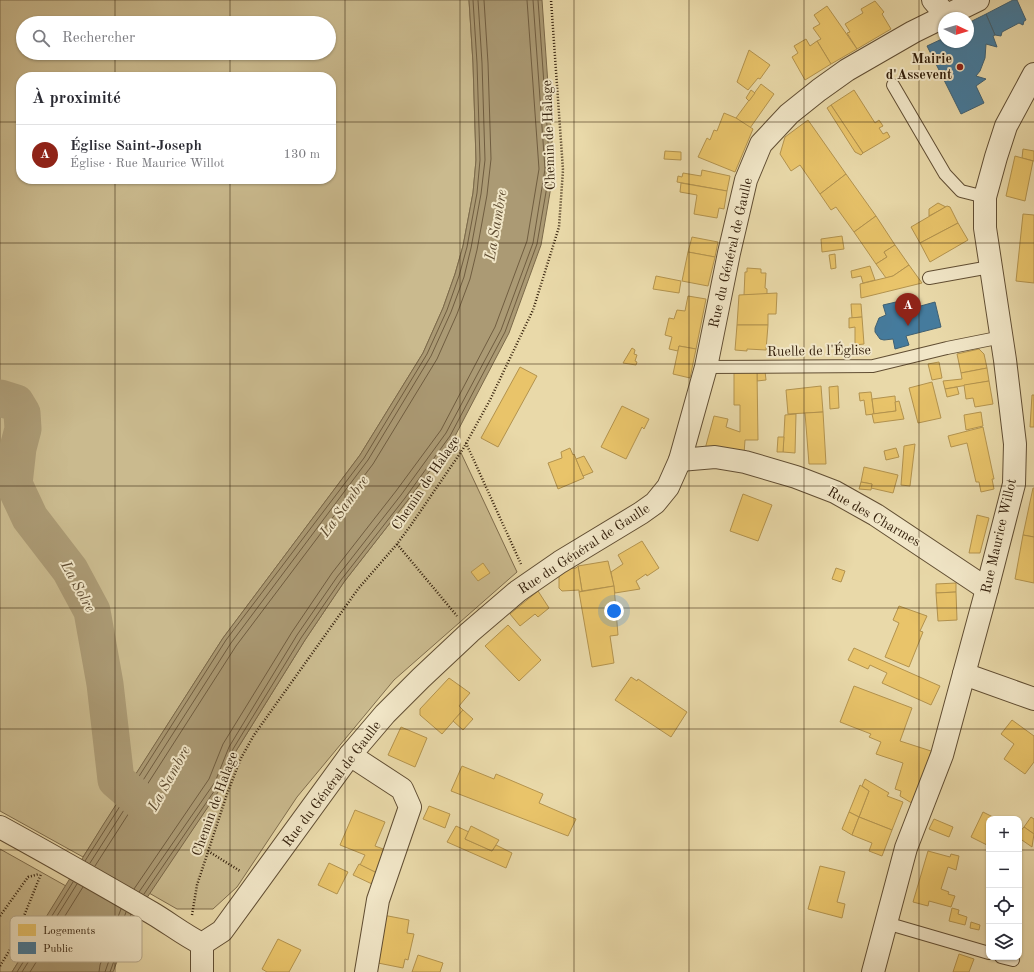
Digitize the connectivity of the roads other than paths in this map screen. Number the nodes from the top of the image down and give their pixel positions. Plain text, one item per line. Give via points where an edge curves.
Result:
1 (978, 0) edge
2 (939, 7) edge
3 (1034, 74) edge
4 (893, 85) dead end
5 (985, 197) junction
6 (990, 267) junction
7 (929, 278) dead end
8 (1002, 337) junction
9 (706, 367) junction
10 (680, 460) junction
11 (987, 589) junction
12 (964, 674) junction
13 (1034, 699) edge
14 (350, 755) junction
15 (0, 827) edge
16 (886, 924) junction
17 (193, 940) junction
18 (986, 953) edge
19 (202, 972) edge
20 (366, 972) edge
21 (873, 972) edge

1 - 2 street, Rue du Général de Gaulle
2 - 9 street, Rue du Général de Gaulle via 913,32 819,90 789,114 761,144 746,180 728,253
3 - 5 street, Rue Maurice Willot via 1006,126
4 - 5 lane via 945,174 961,191
5 - 6 street, Rue Maurice Willot via 984,228
6 - 7 lane
6 - 8 street, Rue Maurice Willot
8 - 9 lane, Ruelle de l'Église via 873,366
8 - 11 street, Rue Maurice Willot via 1015,444 1014,484
9 - 10 street, Rue du Général de Gaulle
10 - 11 street, Rue des Charmes via 715,457 745,462 836,492 876,515
10 - 14 street, Rue du Général de Gaulle via 668,487 655,503 518,591 470,632 385,714
11 - 12 street, Rue Maurice Willot
12 - 13 street
12 - 16 street, Rue Maurice Willot via 942,755 906,848
14 - 17 street, Rue du Général de Gaulle via 222,931
14 - 20 street via 402,790 410,807 378,900
15 - 17 street via 155,914
16 - 18 lane
16 - 21 street, Rue Maurice Willot
17 - 19 street

